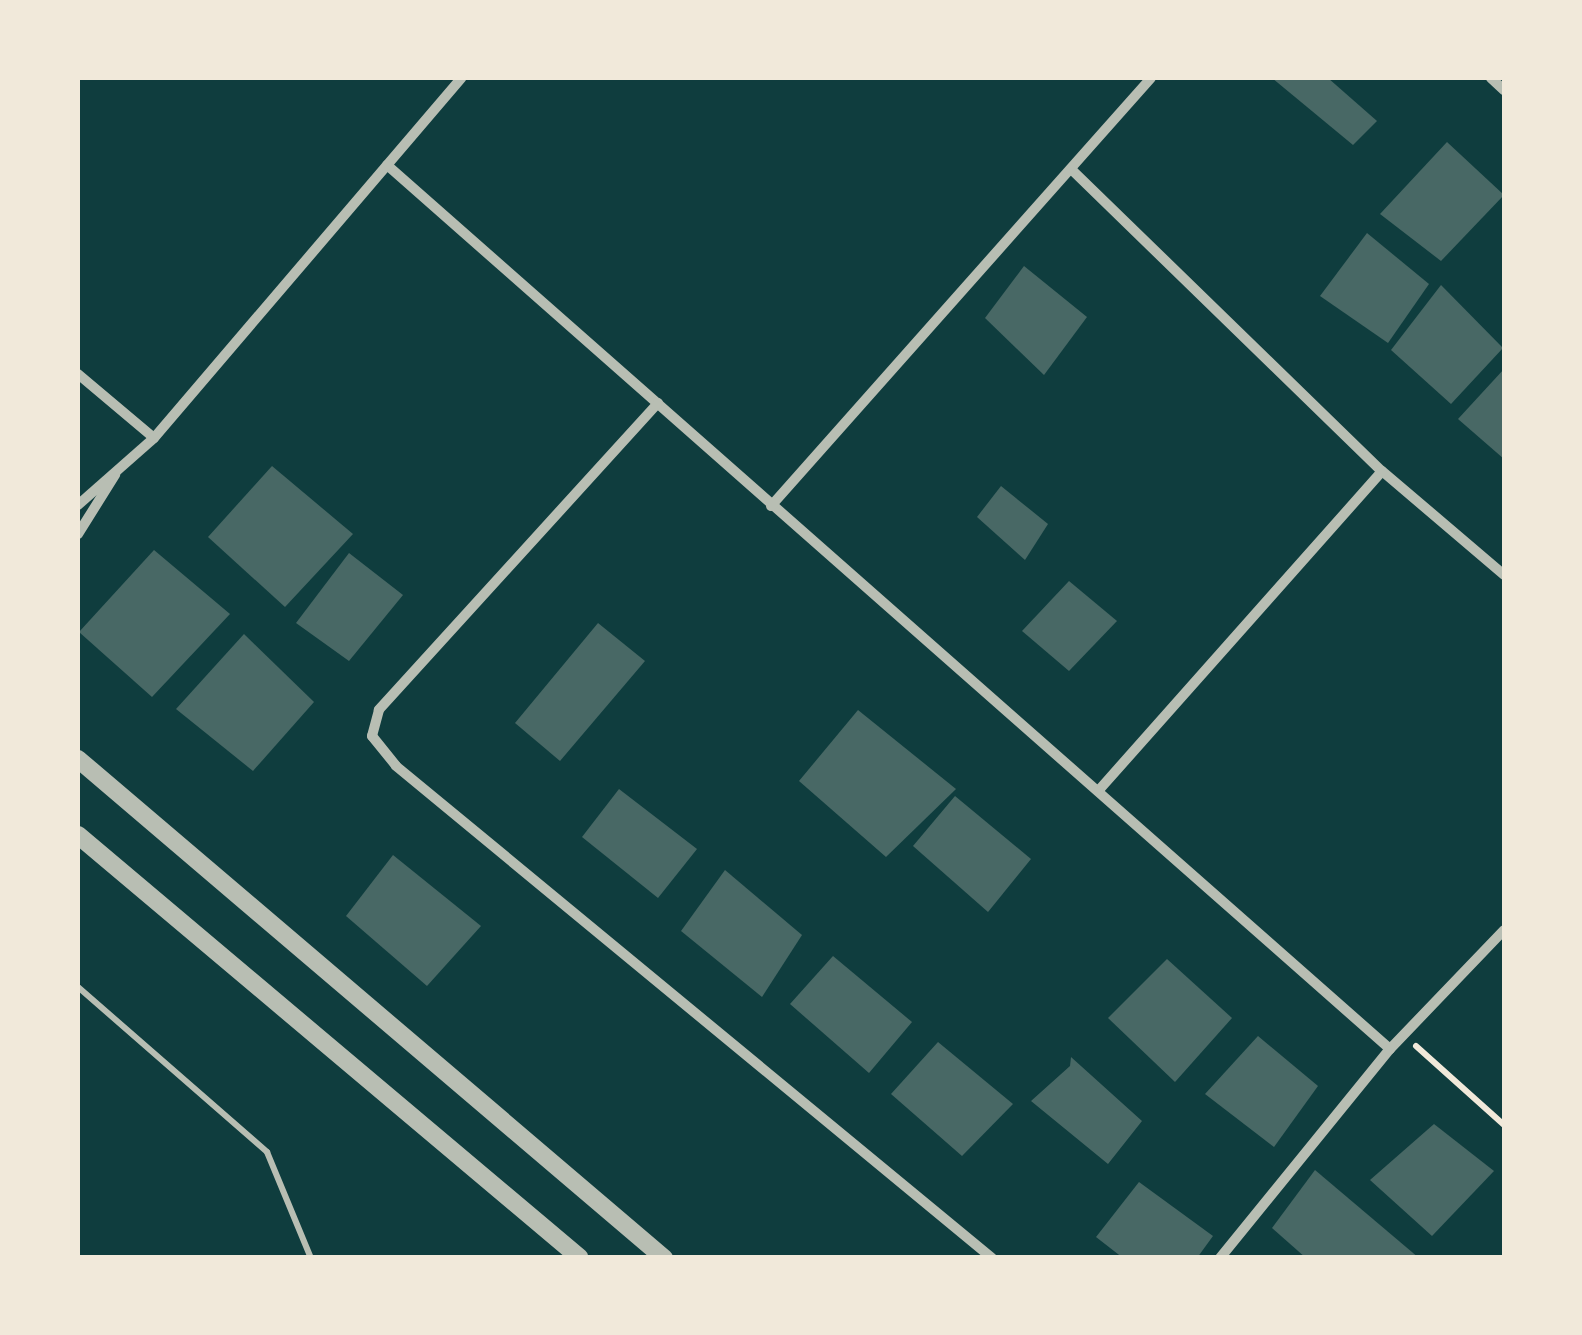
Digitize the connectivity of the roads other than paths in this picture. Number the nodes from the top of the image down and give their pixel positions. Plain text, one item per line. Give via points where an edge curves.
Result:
1 (462, 78) edge
2 (1151, 78) edge
3 (1490, 78) edge
4 (1504, 90) edge
5 (387, 165) junction
6 (1070, 169) junction
7 (78, 374) edge
8 (658, 403) junction
9 (154, 438) junction
10 (1382, 471) junction
11 (115, 475) junction
12 (78, 505) edge
13 (772, 506) junction
14 (78, 534) edge
15 (1504, 575) edge
16 (78, 759) edge
17 (1099, 790) junction
18 (78, 835) edge
19 (86, 847) edge
20 (1504, 930) edge
21 (78, 988) edge
22 (1390, 1049) junction
23 (572, 1254) edge
24 (311, 1258) edge
25 (664, 1258) edge
26 (992, 1258) edge
27 (1220, 1258) edge

1 - 5 street
2 - 6 street
3 - 4 street
5 - 8 street
5 - 9 street
6 - 10 street
6 - 13 street
7 - 9 street
8 - 13 street
8 - 26 street via 379,710 372,736 396,766
9 - 11 street
10 - 15 street
10 - 17 street
11 - 12 street
11 - 14 street
13 - 17 street
16 - 25 street
17 - 22 street
18 - 19 street
19 - 23 street
20 - 22 street
21 - 24 lane via 267,1152
22 - 27 street

